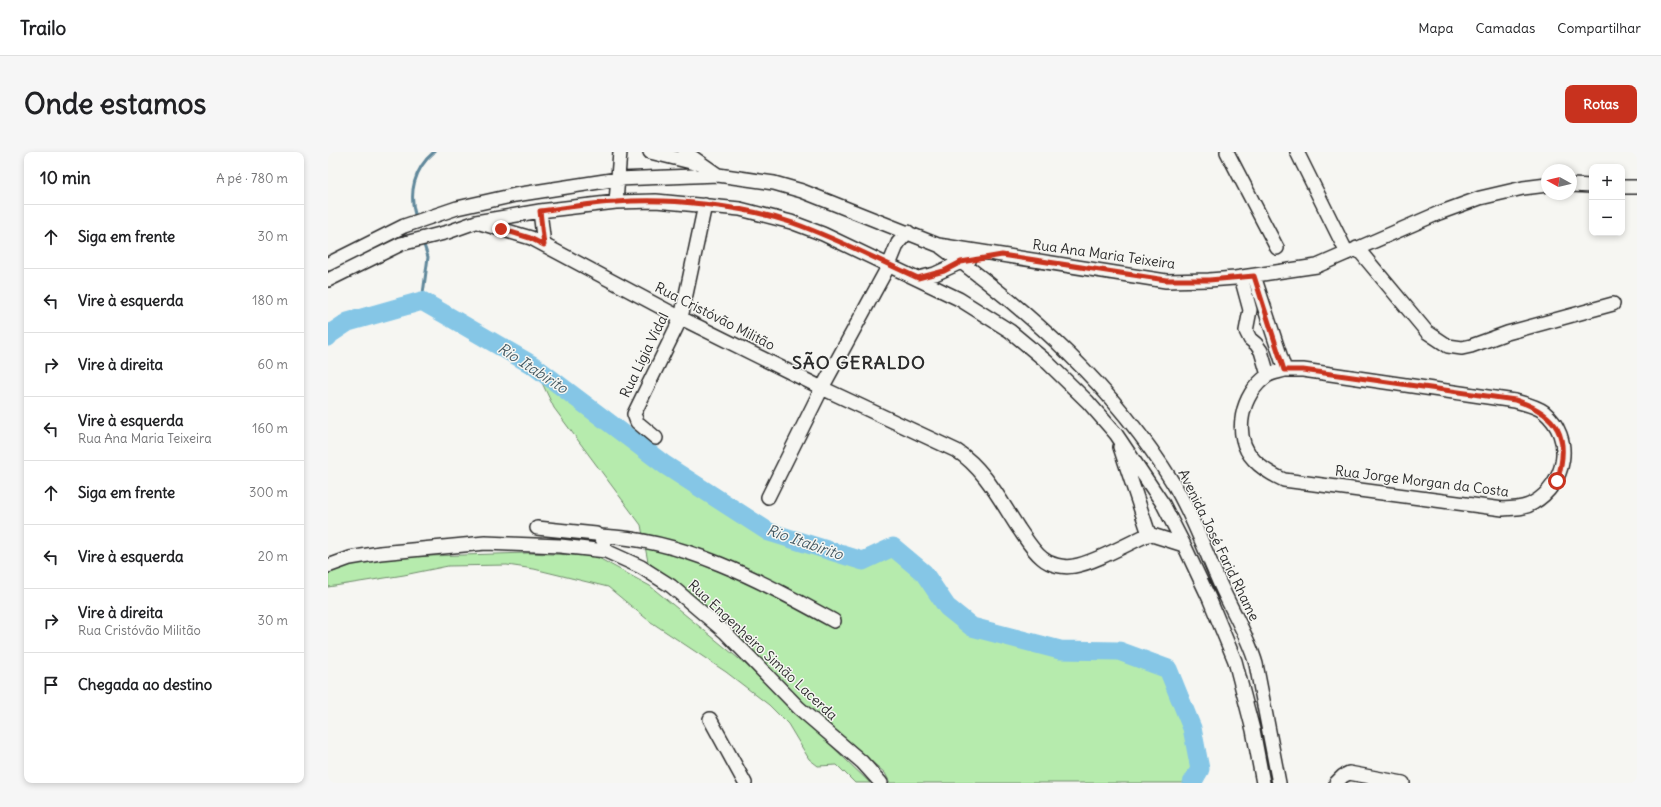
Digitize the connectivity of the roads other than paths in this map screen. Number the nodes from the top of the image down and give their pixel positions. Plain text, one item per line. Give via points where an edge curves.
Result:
1 (620, 152) edge
2 (650, 152) edge
3 (685, 152) edge
4 (1227, 152) edge
5 (1297, 152) edge
6 (703, 165) junction
7 (718, 175) junction
8 (618, 179) junction
9 (1577, 185) edge
10 (1541, 186) edge
11 (1589, 186) edge
12 (1625, 187) edge
13 (1637, 187) edge
14 (616, 202) junction
15 (705, 205) junction
16 (540, 211) junction
17 (476, 222) junction
18 (908, 232) junction
19 (544, 245) junction
20 (938, 245) junction
21 (1277, 248) dead end
22 (1352, 251) junction
23 (1002, 255) junction
24 (961, 262) junction
25 (328, 264) edge
26 (889, 265) junction
27 (1247, 276) junction
28 (918, 278) junction
29 (328, 280) edge
30 (1614, 304) dead end
31 (681, 318) junction
32 (1284, 370) junction
33 (1268, 374) junction
34 (822, 388) junction
35 (1116, 434) junction
36 (656, 438) dead end
37 (768, 497) dead end
38 (537, 528) dead end
39 (1149, 534) junction
40 (600, 536) junction
41 (1184, 545) junction
42 (606, 551) junction
43 (328, 566) edge
44 (834, 621) dead end
45 (710, 719) dead end
46 (1340, 779) edge
47 (745, 783) edge
48 (880, 783) edge
49 (1262, 783) edge
50 (1280, 783) edge
51 (1403, 783) edge

1 - 8 street
2 - 6 street
3 - 6 street, Rua Ana Maria Teixeira
4 - 21 street
5 - 22 street
6 - 7 street, Rua Ana Maria Teixeira
7 - 8 street
7 - 18 street, Rua Ana Maria Teixeira via 774,183 802,191
8 - 14 street
8 - 25 street via 515,195 440,212 404,226
9 - 11 street
10 - 22 street, Rua Ana Maria Teixeira via 1480,198
12 - 13 street
14 - 15 street
14 - 16 street
15 - 26 street via 740,209 791,222
15 - 31 street, Rua Lígia Vidal
16 - 17 street
16 - 19 street
17 - 19 street, Rua Cristóvão Militão via 515,233
17 - 29 street via 401,244
18 - 20 street, Rua Ana Maria Teixeira
18 - 26 street via 898,243
19 - 31 street, Rua Cristóvão Militão
20 - 23 street, Rua Ana Maria Teixeira
20 - 24 street, Avenida José Farid Rhame
22 - 27 street, Rua Ana Maria Teixeira via 1317,266
22 - 30 street via 1427,332 1448,346 1471,346 1507,333
23 - 24 street
23 - 27 street, Rua Ana Maria Teixeira via 1166,280 1209,280
24 - 28 street via 944,271
24 - 50 street, Avenida José Farid Rhame via 1048,334 1097,383 1146,442 1174,484 1232,611 1251,646
26 - 28 street
26 - 34 street
27 - 32 street
27 - 33 street via 1250,310 1246,331 1261,351
28 - 35 street via 1010,331 1046,361
31 - 34 street, Rua Cristóvão Militão
31 - 36 street, Rua Lígia Vidal via 634,414 637,422
32 - 33 street, Rua Jorge Morgan da Costa
32 - 33 street, Rua Jorge Morgan da Costa via 1327,373 1515,400 1531,405 1543,412 1559,432 1563,448 1562,465 1557,481 1546,494 1532,504 1503,509 1284,480 1268,472 1253,459 1244,444 1241,427 1249,396
34 - 37 street
34 - 39 street, Rua Cristóvão Militão via 965,456 984,475 1037,553 1051,563 1067,567 1083,564
35 - 39 street
35 - 41 street via 1163,504
38 - 40 street
39 - 41 street
40 - 42 street
40 - 44 street via 648,541 732,568
41 - 49 street via 1235,661 1253,730
42 - 43 street, Rua Engenheiro Simão Lacerda via 485,543 373,554 350,558
42 - 48 street, Rua Engenheiro Simão Lacerda via 641,567 671,586 725,632 794,703 862,762
45 - 47 street
46 - 51 street via 1349,773 1357,773

